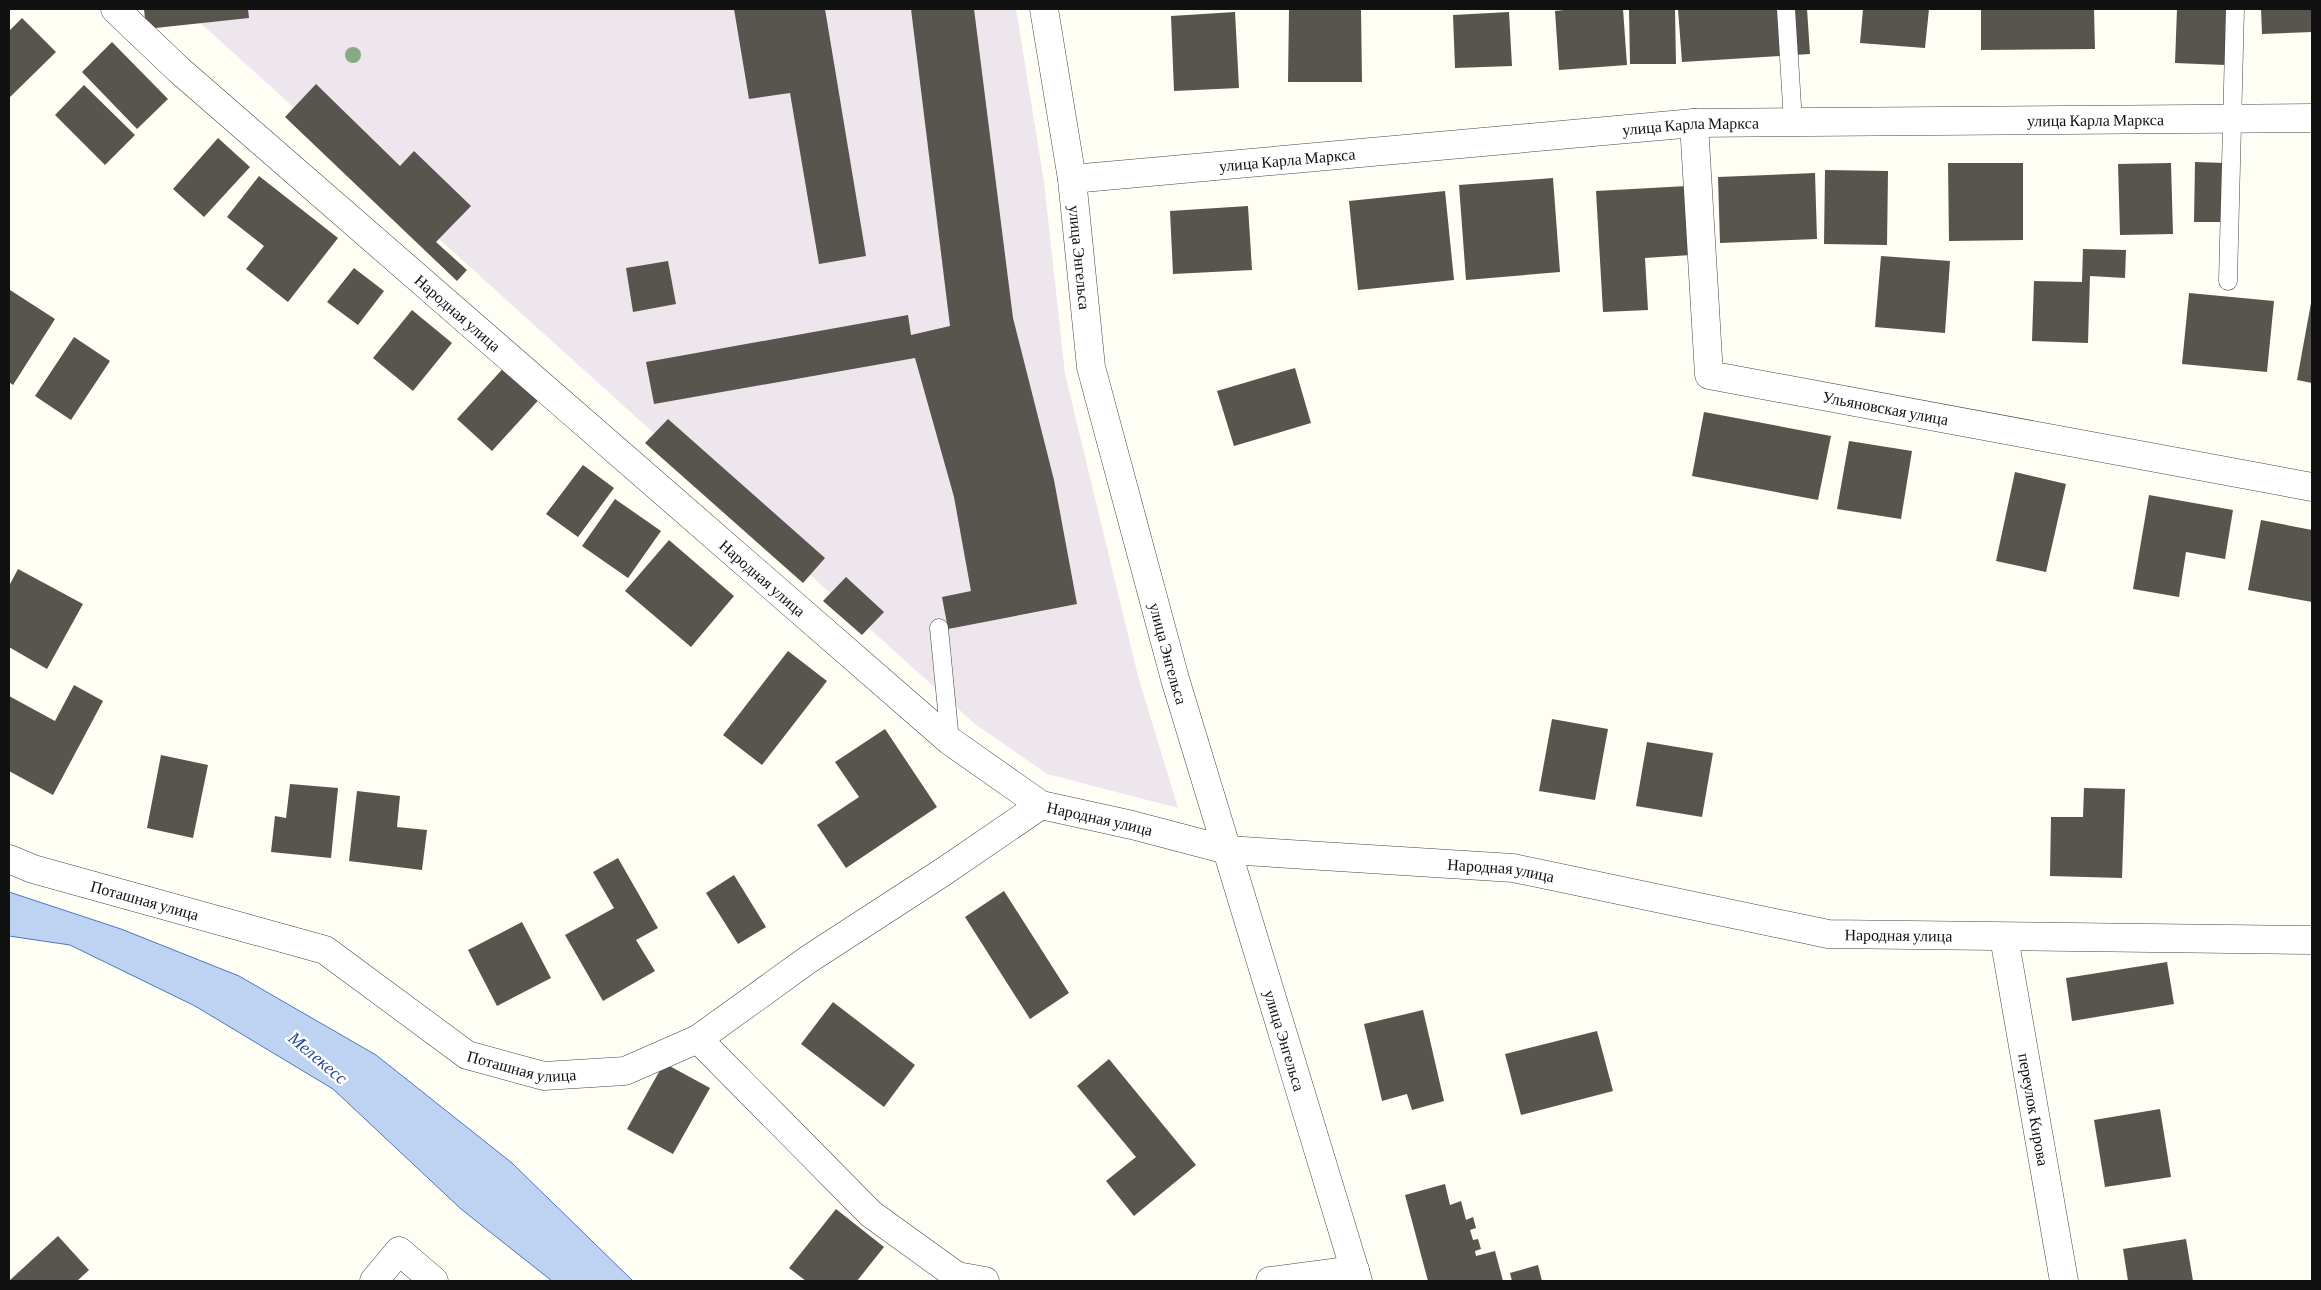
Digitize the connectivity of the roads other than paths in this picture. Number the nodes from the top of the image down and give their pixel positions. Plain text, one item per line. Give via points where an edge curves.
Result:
1 (115, 9) edge
2 (1044, 9) edge
3 (1786, 9) edge
4 (2235, 9) edge
5 (2312, 118) edge
6 (2233, 119) junction
7 (1793, 122) junction
8 (1694, 123) junction
9 (1072, 179) junction
10 (2228, 281) dead end
11 (2312, 487) edge
12 (939, 628) dead end
13 (950, 741) junction
14 (1041, 805) junction
15 (1227, 850) junction
16 (9, 859) edge
17 (2004, 937) junction
18 (2312, 940) edge
19 (698, 1039) junction
20 (1357, 1276) edge
21 (374, 1281) edge
22 (434, 1281) edge
23 (984, 1281) edge
24 (1270, 1281) edge
25 (2064, 1281) edge

1 - 13 street, Народная улица via 186,76
2 - 9 street, улица Энгельса
3 - 7 lane
4 - 6 lane
5 - 6 street, улица Карла Маркса
6 - 7 street, улица Карла Маркса
6 - 10 lane
7 - 8 street, улица Карла Маркса
8 - 9 street, улица Карла Маркса
8 - 11 street, Ульяновская улица via 1709,375
9 - 15 street, улица Энгельса via 1091,367 1175,679
12 - 13 lane
13 - 14 street, Народная улица
14 - 15 street, Народная улица
14 - 19 street, Поташная улица via 809,959
15 - 17 street, Народная улица via 1513,868 1828,934
15 - 20 street, улица Энгельса
16 - 19 street, Поташная улица via 33,869 325,950 467,1055 544,1076 625,1071
17 - 18 street, Народная улица
17 - 25 street, переулок Кирова
19 - 23 street via 871,1214 957,1276
20 - 24 street
21 - 22 street via 399,1251

